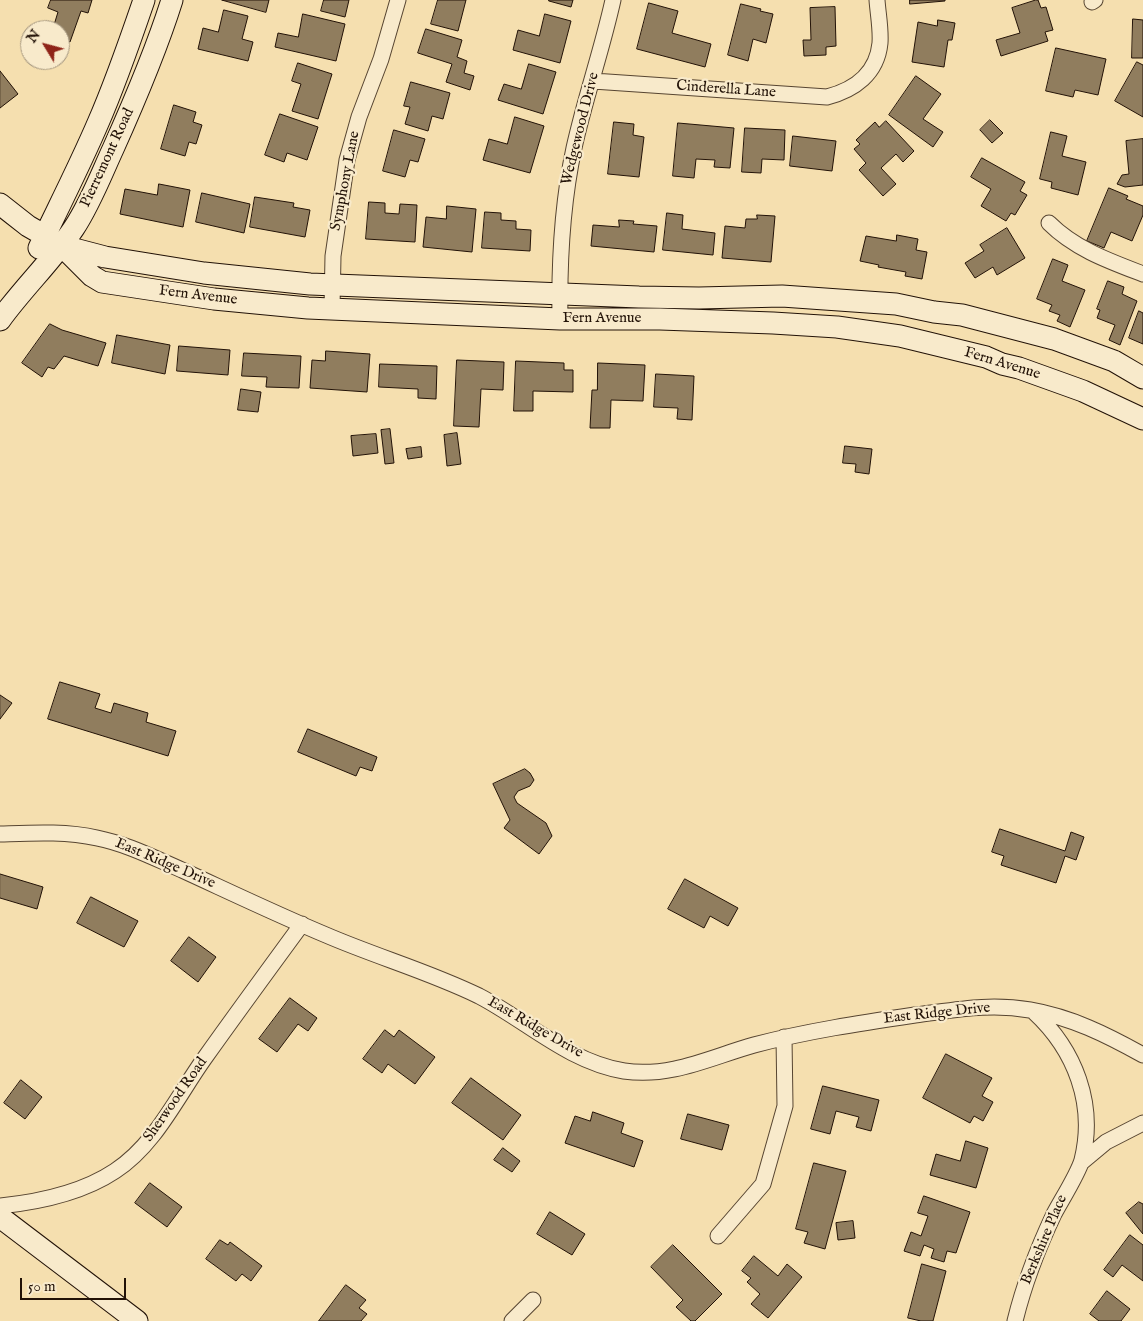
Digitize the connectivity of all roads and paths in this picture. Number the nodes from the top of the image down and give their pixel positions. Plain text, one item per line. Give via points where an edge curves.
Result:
1 (144, 0) edge
2 (172, 0) edge
3 (398, 0) edge
4 (613, 0) edge
5 (877, 0) edge
6 (593, 81) junction
7 (0, 204) edge
8 (1048, 223) dead end
9 (53, 241) junction
10 (1143, 274) edge
11 (332, 285) junction
12 (559, 293) junction
13 (332, 308) junction
14 (560, 319) junction
15 (0, 320) edge
16 (1143, 378) edge
17 (1143, 420) edge
18 (0, 834) edge
19 (302, 924) junction
20 (1033, 1010) junction
21 (784, 1037) junction
22 (1143, 1055) edge
23 (1143, 1123) edge
24 (1082, 1162) junction
25 (0, 1206) edge
26 (0, 1218) edge
27 (718, 1236) dead end
28 (533, 1300) dead end
29 (137, 1321) edge
30 (512, 1321) edge
31 (1015, 1321) edge

1 - 9 street, Pierremont Road via 119,72 57,214
2 - 9 street, Pierremont Road via 153,57 102,175 74,227
3 - 11 street, Symphony Lane via 347,160 336,230
4 - 6 street, Wedgewood Drive
5 - 6 street, Cinderella Lane via 879,49 874,65 864,79 842,93 826,96
6 - 12 street, Wedgewood Drive via 574,146 566,189
7 - 9 street, Fern Avenue
8 - 10 street via 1085,250
9 - 11 street, Fern Avenue via 105,257 204,273
9 - 13 street, Fern Avenue via 102,282 214,299
9 - 15 street, Pierremont Road
11 - 12 street, Fern Avenue
11 - 13 street, Symphony Lane
12 - 14 street, Wedgewood Drive
12 - 16 street, Fern Avenue via 699,298 782,296 896,304 970,316 1054,339 1114,361
13 - 14 street, Fern Avenue
14 - 17 street, Fern Avenue via 773,323 837,327 900,336 986,357 1083,391
18 - 19 street, East Ridge Drive via 84,835 131,847
19 - 21 street, East Ridge Drive via 451,983 483,998 566,1049 622,1071 676,1070
19 - 25 street, Sherwood Road via 137,1154 110,1174 77,1190
20 - 21 street, East Ridge Drive via 982,1006
20 - 22 street, East Ridge Drive via 1068,1019
20 - 24 street, Berkshire Place via 1062,1043 1080,1080 1087,1121
21 - 27 street via 785,1106 763,1184
23 - 24 street, Berkshire Place via 1106,1142
24 - 31 street, Berkshire Place via 1044,1234
26 - 29 street
28 - 30 street

